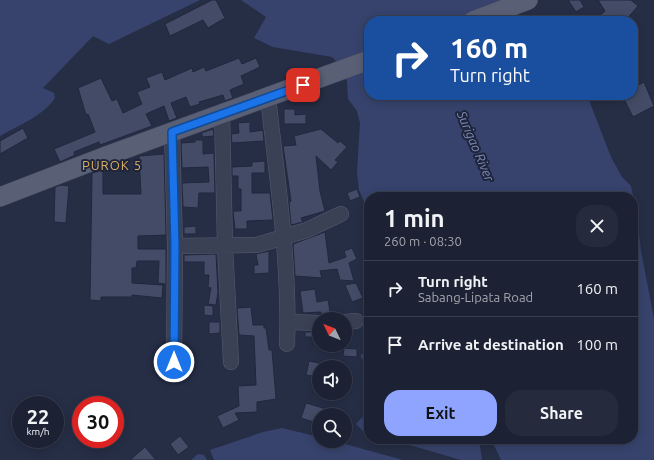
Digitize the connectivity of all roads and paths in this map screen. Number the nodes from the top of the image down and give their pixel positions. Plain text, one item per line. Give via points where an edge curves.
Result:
1 (528, 0) edge
2 (486, 16) edge
3 (364, 62) edge
4 (268, 97) junction
5 (222, 114) junction
6 (172, 132) junction
7 (0, 197) edge
8 (341, 214) dead end
9 (283, 238) junction
10 (175, 246) junction
11 (225, 246) junction
12 (288, 322) junction
13 (312, 323) edge
14 (287, 344) dead end
15 (174, 362) dead end
16 (231, 362) dead end

1 - 2 main road
3 - 4 main road
4 - 5 main road
4 - 9 street
5 - 6 main road
5 - 11 street
6 - 7 main road
6 - 10 street
8 - 9 street
9 - 11 street via 256,245
9 - 12 street
10 - 11 street
10 - 15 street
11 - 16 street
12 - 13 street
12 - 14 street

